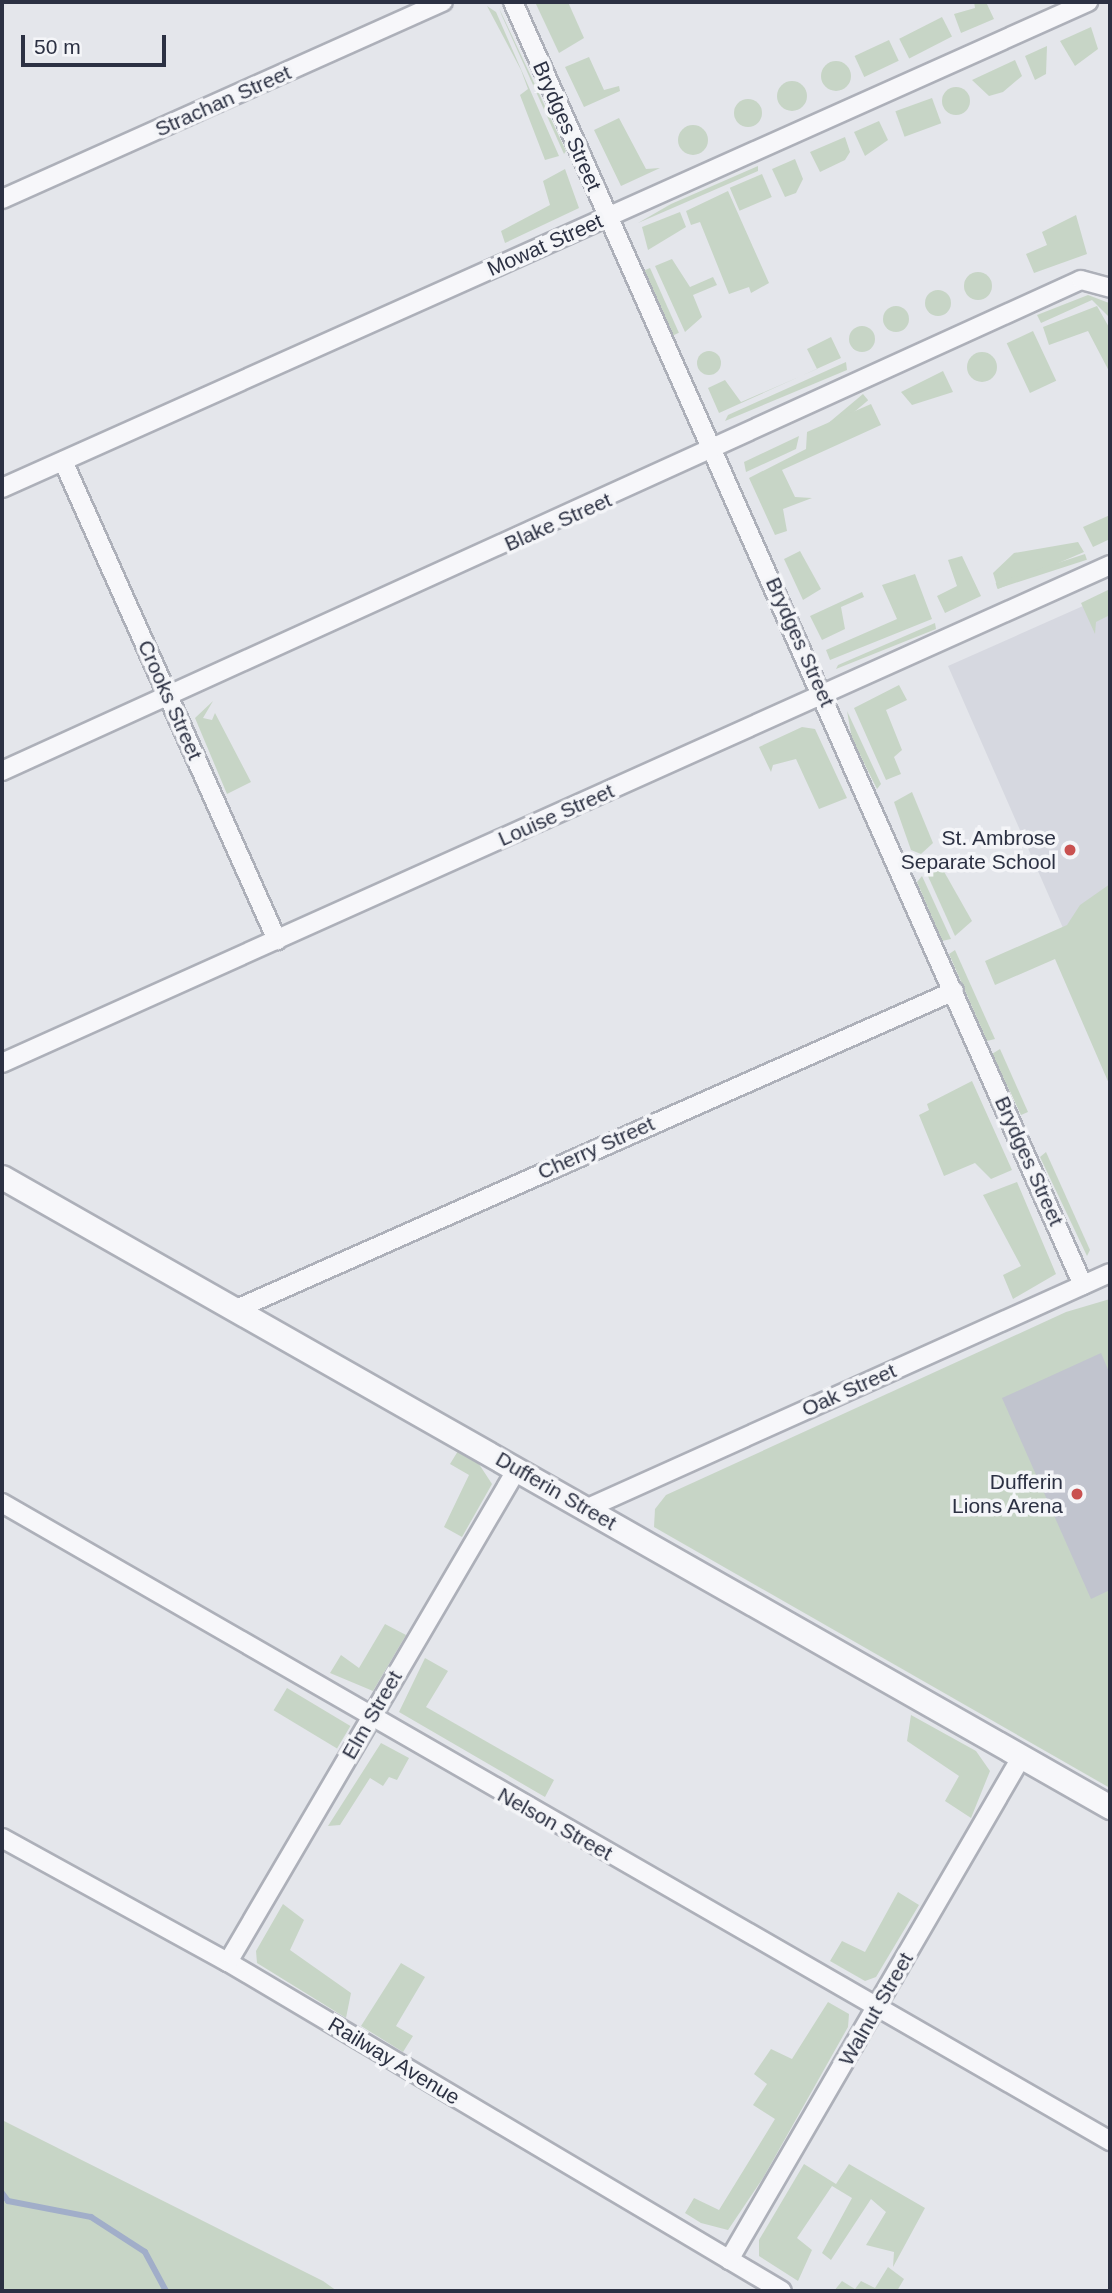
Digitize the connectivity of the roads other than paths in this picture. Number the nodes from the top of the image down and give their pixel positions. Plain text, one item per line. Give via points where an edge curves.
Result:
1 (443, 2) edge
2 (513, 2) edge
3 (1088, 2) edge
4 (2, 199) edge
5 (607, 217) junction
6 (1110, 288) edge
7 (713, 449) junction
8 (63, 461) junction
9 (2, 488) edge
10 (1110, 565) edge
11 (824, 695) junction
12 (169, 697) junction
13 (2, 771) edge
14 (277, 940) junction
15 (954, 991) junction
16 (2, 1063) edge
17 (3, 1181) edge
18 (1110, 1273) edge
19 (1083, 1285) junction
20 (239, 1308) junction
21 (517, 1469) junction
22 (2, 1503) edge
23 (588, 1507) junction
24 (370, 1719) junction
25 (1022, 1756) junction
26 (1110, 1807) edge
27 (2, 1838) edge
28 (228, 1962) junction
29 (878, 2006) junction
30 (1110, 2140) edge
31 (729, 2260) junction
32 (782, 2291) edge

1 - 4 street, Strachan Street
2 - 5 street, Brydges Street
3 - 5 street, Mowat Street
5 - 7 street, Brydges Street
5 - 8 street, Mowat Street
6 - 7 street, Blake Street via 1081,280
7 - 11 street, Brydges Street
7 - 12 street, Blake Street
8 - 9 street, Mowat Street
8 - 12 street, Crooks Street
10 - 11 street, Louise Street
11 - 14 street, Louise Street
11 - 15 street, Brydges Street
12 - 13 street, Blake Street
12 - 14 street, Crooks Street
14 - 16 street, Louise Street
15 - 19 street, Brydges Street
15 - 20 street, Cherry Street
17 - 20 street, Dufferin Street
18 - 19 street, Oak Street
19 - 23 street, Oak Street
20 - 21 street, Dufferin Street
21 - 23 street, Dufferin Street
21 - 24 street, Elm Street
22 - 24 street, Nelson Street
23 - 25 street, Dufferin Street
24 - 28 street, Elm Street
24 - 29 street, Nelson Street
25 - 26 street, Dufferin Street
25 - 29 street, Walnut Street
27 - 28 street, Railway Avenue
28 - 31 street, Railway Avenue
29 - 30 street, Nelson Street
29 - 31 street, Walnut Street
31 - 32 street, Railway Avenue

